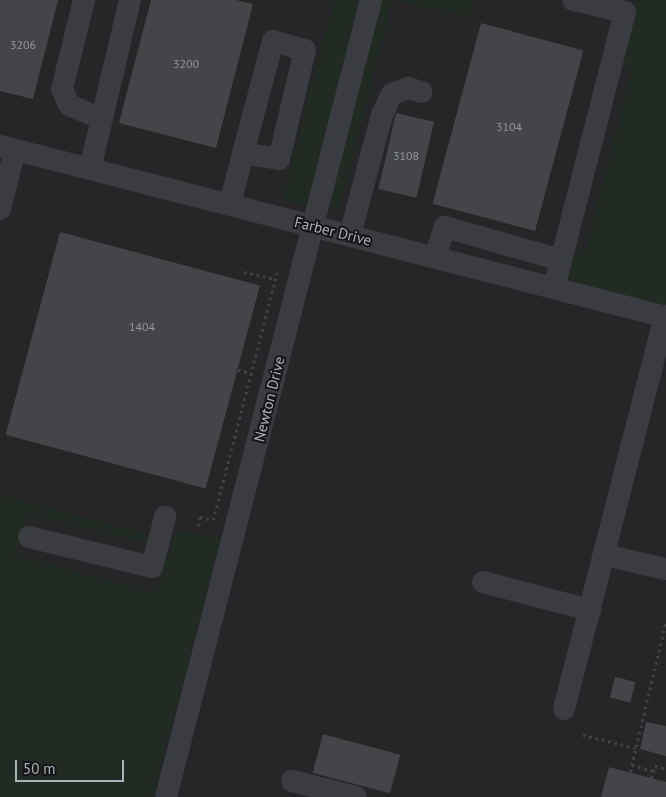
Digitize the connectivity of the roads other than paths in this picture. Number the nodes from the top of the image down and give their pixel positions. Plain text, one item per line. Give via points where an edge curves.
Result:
1 (84, 0) edge
2 (130, 0) edge
3 (371, 0) edge
4 (573, 0) edge
5 (421, 92) dead end
6 (102, 119) junction
7 (8, 148) edge
8 (243, 153) junction
9 (90, 169) junction
10 (230, 204) junction
11 (0, 209) edge
12 (312, 226) junction
13 (350, 235) junction
14 (435, 257) junction
15 (561, 260) junction
16 (554, 288) junction
17 (665, 316) edge
18 (165, 517) dead end
19 (29, 537) dead end
20 (605, 555) junction
21 (666, 569) edge
22 (483, 582) dead end
23 (590, 610) junction
24 (564, 709) dead end
25 (292, 780) dead end
26 (166, 797) edge
27 (356, 797) edge

1 - 6 street via 62,89 69,105
2 - 6 street
3 - 12 street, Newton Drive
4 - 15 street via 625,12
5 - 13 street via 408,88 392,94 382,115
6 - 9 street
7 - 9 street, Farber Drive
7 - 11 street
8 - 8 street via 273,41 305,50 279,159
8 - 10 street
9 - 10 street, Farber Drive
10 - 12 street, Farber Drive
12 - 13 street, Farber Drive
12 - 26 street, Newton Drive
13 - 14 street, Farber Drive
14 - 15 street via 445,227
14 - 16 street, Farber Drive
15 - 16 street
16 - 17 street, Farber Drive
17 - 20 street
18 - 19 street via 152,567
20 - 21 street
20 - 23 street
22 - 23 street
23 - 24 street
25 - 27 street

